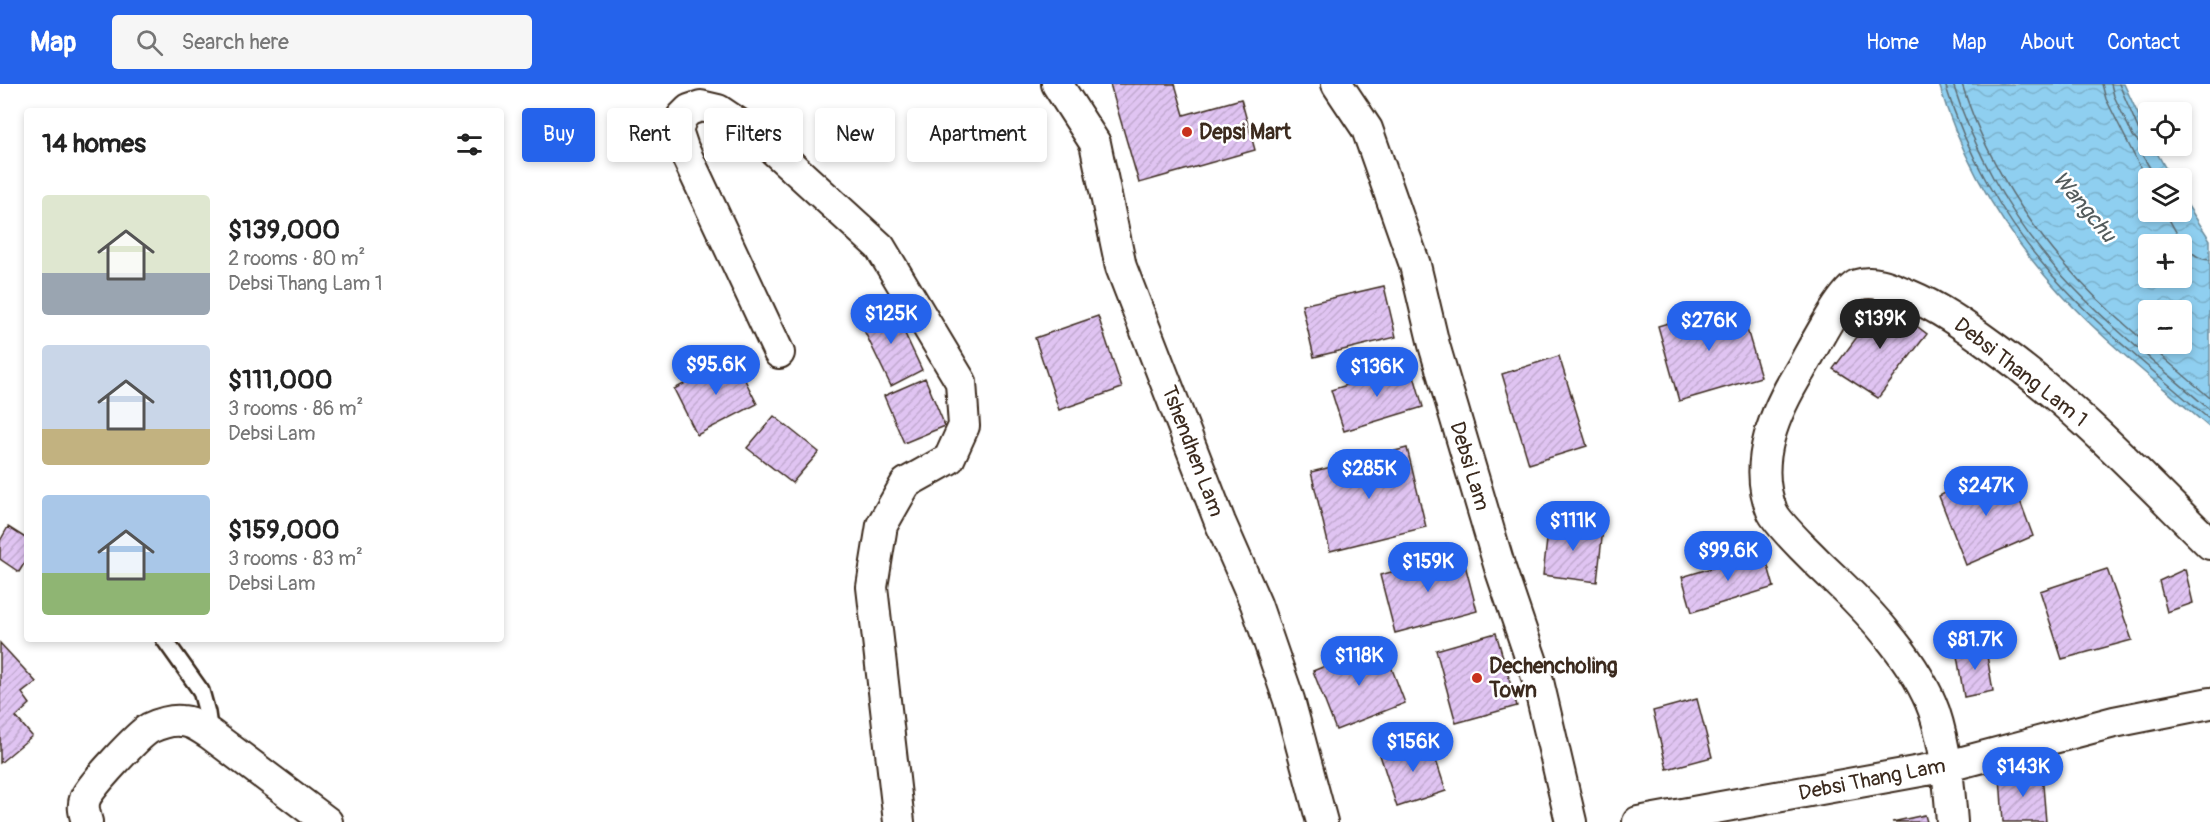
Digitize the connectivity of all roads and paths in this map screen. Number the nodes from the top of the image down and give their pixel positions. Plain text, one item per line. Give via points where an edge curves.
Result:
1 (1058, 84) edge
2 (1337, 84) edge
3 (779, 353) dead end
4 (2210, 544) edge
5 (166, 642) edge
6 (2210, 703) edge
7 (210, 734) junction
8 (1948, 766) junction
9 (87, 822) edge
10 (327, 822) edge
11 (899, 822) edge
12 (1322, 822) edge
13 (1571, 822) edge
14 (1638, 822) edge
15 (1952, 822) edge

1 - 12 street, Tshendhen Lam via 1095,143 1121,267 1256,604 1289,700
2 - 13 street, Debsi Lam via 1367,129 1414,265 1500,568 1537,677
3 - 11 street via 683,148 677,130 689,110 701,106 718,110 763,140 880,247 961,382 964,426 949,459 906,483 882,525 872,586
4 - 8 street, Debsi Thang Lam 1 via 2077,413 2008,357 1919,299 1889,286 1868,282 1853,286 1788,391 1770,433 1764,483 1772,514 1851,595 1915,674 1933,710
5 - 7 lane via 201,691
6 - 8 street, Debsi Thang Lam via 2114,722
7 - 9 street via 192,722 179,720 148,729 92,786 84,800
7 - 10 street
8 - 14 street, Debsi Thang Lam
8 - 15 street

